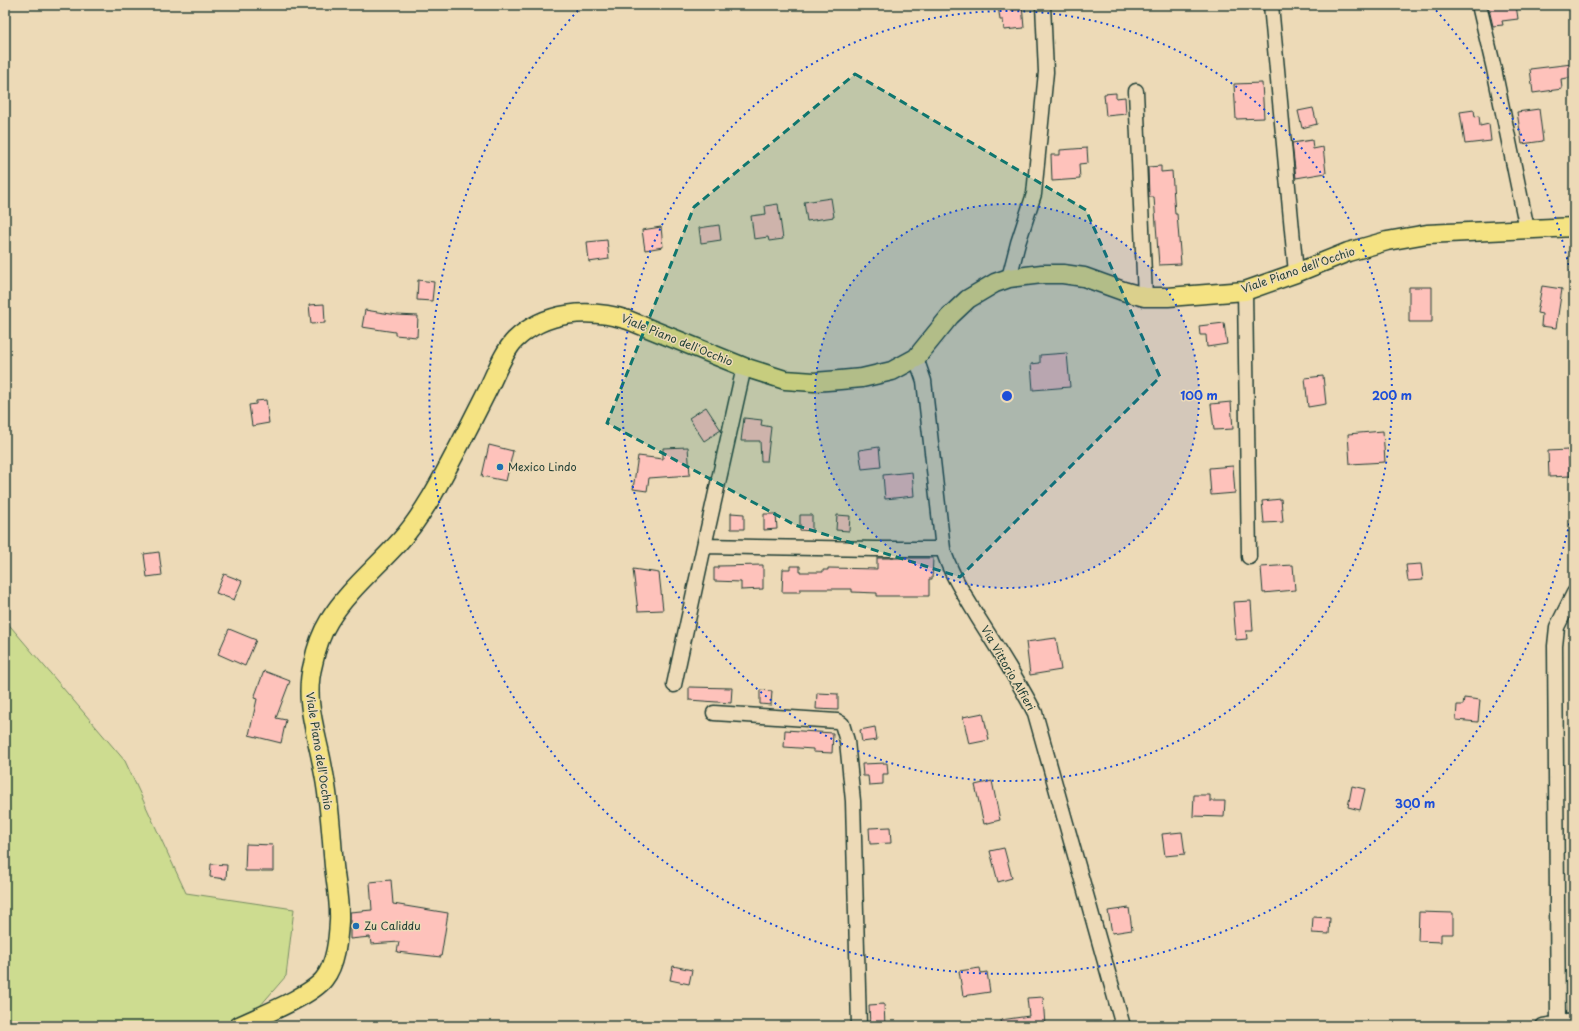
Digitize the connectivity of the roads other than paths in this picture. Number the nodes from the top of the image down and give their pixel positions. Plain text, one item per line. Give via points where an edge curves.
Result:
1 (1043, 5) edge
2 (1271, 5) edge
3 (1478, 5) edge
4 (1136, 91) dead end
5 (1574, 227) edge
6 (1527, 229) junction
7 (1296, 273) junction
8 (1009, 278) junction
9 (1245, 291) junction
10 (1145, 297) junction
11 (916, 358) junction
12 (744, 367) junction
13 (704, 546) junction
14 (943, 549) junction
15 (1249, 557) dead end
16 (1574, 593) edge
17 (674, 685) dead end
18 (714, 713) dead end
19 (1574, 1021) edge
20 (1558, 1024) junction
21 (239, 1026) edge
22 (859, 1026) edge
23 (1123, 1026) edge
24 (1544, 1026) edge

1 - 8 street via 1046,72 1034,194
2 - 7 street
3 - 6 street via 1494,68
4 - 10 street
5 - 6 main road, Viale Piano dell'Occhio
6 - 7 main road, Viale Piano dell'Occhio via 1427,234 1387,241 1348,252
7 - 9 main road, Viale Piano dell'Occhio
8 - 10 main road, Viale Piano dell'Occhio via 1042,274 1070,275 1084,277
8 - 11 main road, Viale Piano dell'Occhio via 968,299 950,316
9 - 10 main road, Viale Piano dell'Occhio
9 - 15 street
11 - 12 main road, Viale Piano dell'Occhio via 892,371 862,378 814,382 785,380
11 - 14 street, Via Vittorio Alfieri via 924,381
12 - 13 street
12 - 21 main road, Viale Piano dell'Occhio via 611,314 578,312 564,315 536,325 514,342 431,497 402,539 340,606 328,622 319,643 308,686 327,792 339,919 337,941 332,964 324,979 315,987 271,1012
13 - 14 street
13 - 17 street
14 - 23 street, Via Vittorio Alfieri via 948,566 961,590 1035,713
16 - 20 street via 1557,627 1555,646
18 - 22 street via 837,721 842,724 847,741 853,801
19 - 20 street
20 - 24 street

